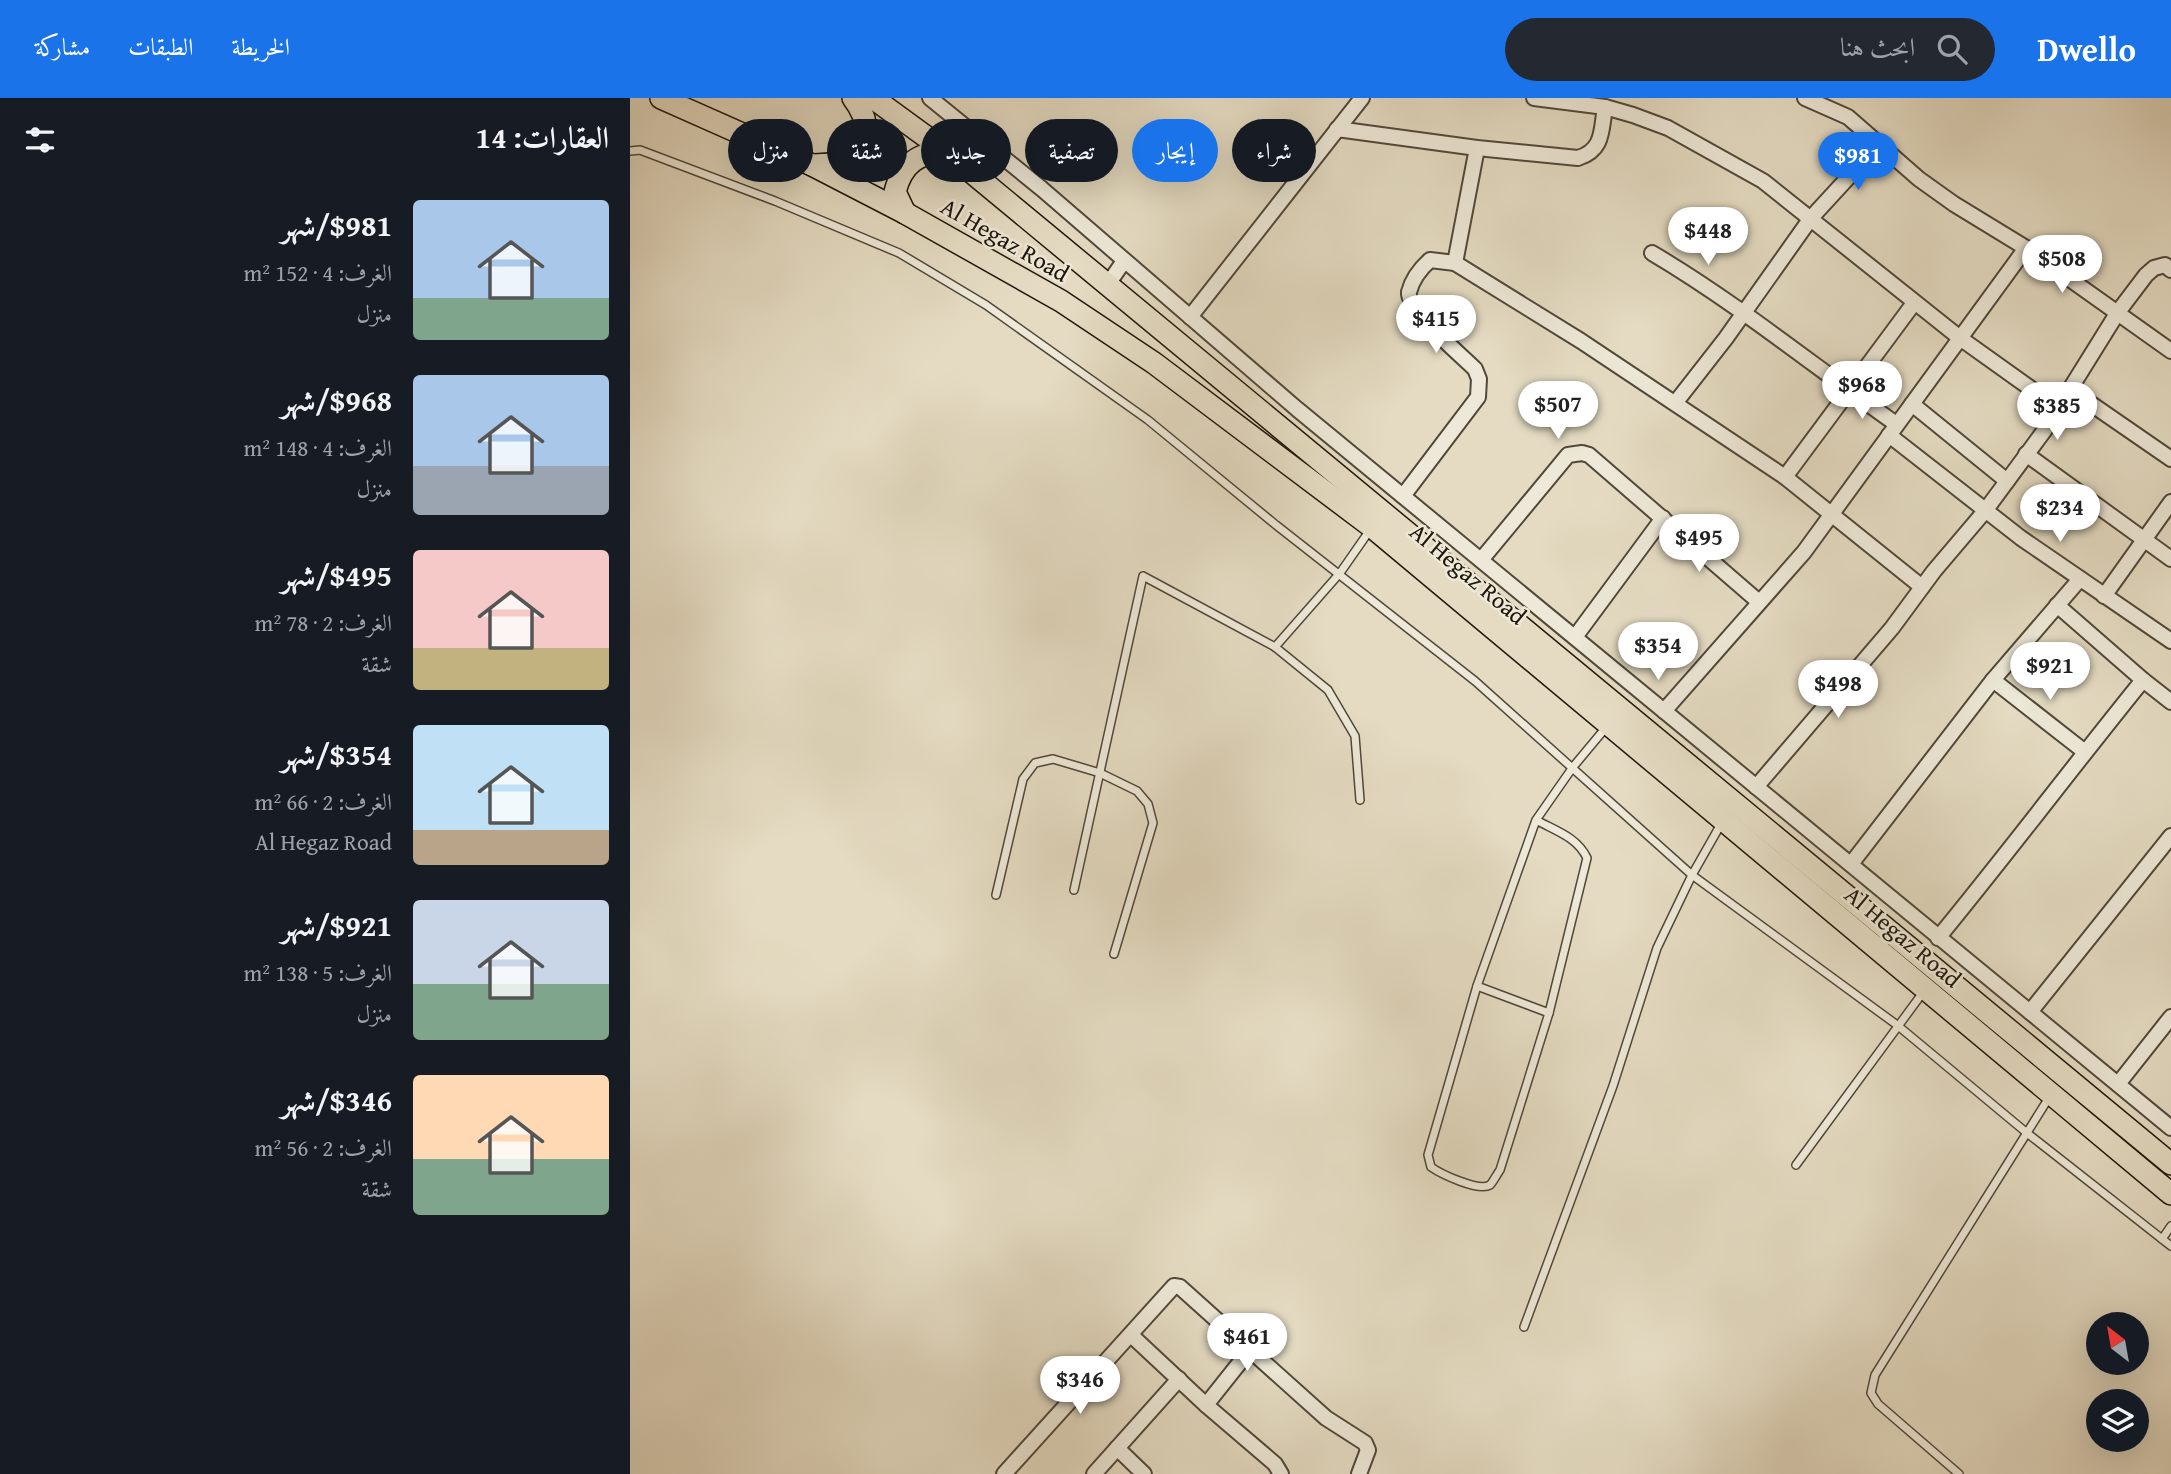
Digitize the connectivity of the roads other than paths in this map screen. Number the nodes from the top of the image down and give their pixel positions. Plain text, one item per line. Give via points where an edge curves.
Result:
1 (661, 98) edge
2 (853, 98) edge
3 (873, 98) edge
4 (930, 98) edge
5 (1362, 98) edge
6 (1534, 98) edge
7 (1805, 98) edge
8 (1605, 107) junction
9 (728, 128) edge
10 (1337, 129) junction
11 (921, 133) edge
12 (1879, 144) junction
13 (1477, 148) junction
14 (630, 151) edge
15 (921, 155) edge
16 (813, 165) edge
17 (813, 166) edge
18 (984, 182) edge
19 (905, 213) junction
20 (1811, 218) junction
21 (2026, 248) junction
22 (1652, 253) dead end
23 (1124, 261) junction
24 (1455, 263) junction
25 (2171, 270) edge
26 (1108, 284) junction
27 (1914, 303) junction
28 (2118, 312) junction
29 (1743, 313) junction
30 (1189, 317) junction
31 (1960, 338) junction
32 (2171, 351) edge
33 (1848, 390) junction
34 (2071, 390) junction
35 (1675, 402) junction
36 (1912, 404) junction
37 (2059, 408) junction
38 (1893, 430) junction
39 (2026, 454) junction
40 (2171, 459) edge
41 (1785, 477) junction
42 (2007, 481) junction
43 (1403, 496) junction
44 (2171, 502) edge
45 (1985, 512) junction
46 (1832, 513) junction
47 (1662, 518) junction
48 (1372, 527) junction
49 (2145, 541) junction
50 (2171, 559) edge
51 (1481, 560) junction
52 (1340, 573) junction
53 (2080, 579) junction
54 (1922, 587) junction
55 (2104, 596) junction
56 (1759, 602) junction
57 (2057, 605) junction
58 (1575, 637) junction
59 (2171, 641) edge
60 (1275, 647) junction
61 (1993, 680) junction
62 (2143, 680) junction
63 (2171, 702) edge
64 (1664, 710) junction
65 (1608, 725) junction
66 (2085, 752) junction
67 (1573, 767) junction
68 (1100, 773) junction
69 (1756, 787) junction
70 (1360, 800) dead end
71 (1536, 820) junction
72 (1723, 821) junction
73 (2171, 836) edge
74 (1851, 864) junction
75 (1692, 875) junction
76 (1074, 890) dead end
77 (996, 895) dead end
78 (1938, 938) junction
79 (1114, 954) dead end
80 (1477, 986) junction
81 (1925, 989) junction
82 (2030, 1012) junction
83 (1549, 1013) junction
84 (2171, 1017) edge
85 (1897, 1025) junction
86 (2118, 1084) junction
87 (2050, 1095) junction
88 (2171, 1128) edge
89 (2027, 1133) junction
90 (2171, 1164) edge
91 (1796, 1165) dead end
92 (2171, 1194) edge
93 (2171, 1226) edge
94 (2162, 1238) junction
95 (2171, 1246) edge
96 (1524, 1328) dead end
97 (1131, 1335) junction
98 (1249, 1351) junction
99 (1179, 1379) junction
100 (1206, 1405) junction
101 (1117, 1448) junction
102 (1004, 1474) edge
103 (1094, 1474) edge
104 (1144, 1474) edge
105 (1281, 1474) edge
106 (1359, 1474) edge
107 (1959, 1474) edge

1 - 9 main road, Al Hegaz Road
2 - 16 main road via 864,114 865,141 845,162
3 - 11 main road, Al Hegaz Road
4 - 23 street
5 - 10 street
6 - 8 street
7 - 12 street via 1848,117
8 - 13 street via 1598,146 1587,156
8 - 20 street via 1668,128 1763,181
10 - 13 street
10 - 30 street
12 - 20 street
12 - 21 street via 1954,204
13 - 24 street
14 - 52 lane via 640,150 762,196 899,253 986,305 1148,420
15 - 19 main road via 898,178 895,192
17 - 19 main road, Al Hegaz Road
18 - 26 main road, Al Hegaz Road
19 - 48 main road, Al Hegaz Road via 1061,301 1154,363
20 - 27 street
20 - 29 street
21 - 28 street
21 - 31 street
22 - 29 street
23 - 26 street
23 - 30 street
24 - 35 street
24 - 43 street via 1430,260 1409,292 1410,301 1475,369 1478,397
25 - 28 street via 2165,265 2154,268
26 - 90 main road, Al Hegaz Road
27 - 31 street
27 - 33 street
28 - 32 street
28 - 34 street
29 - 33 street
29 - 35 street
30 - 43 street
31 - 36 street
31 - 37 street
33 - 38 street
33 - 41 street
34 - 37 street
34 - 40 street
35 - 41 street
36 - 38 street
36 - 42 street
37 - 39 street
38 - 45 street
38 - 46 street
39 - 42 street
39 - 49 street
41 - 46 street
42 - 45 street
43 - 51 street
44 - 49 street
45 - 53 street
45 - 54 street
46 - 54 street
46 - 56 street
47 - 51 street via 1588,455 1577,453 1569,455
47 - 56 street
47 - 58 street
48 - 52 lane
48 - 65 main road, Al Hegaz Road
49 - 50 street
49 - 55 street
51 - 58 street
52 - 60 lane
52 - 67 lane
53 - 55 street
53 - 57 street
54 - 69 street via 1849,681
55 - 59 street
56 - 64 street
57 - 61 street
57 - 62 street
58 - 64 street
60 - 68 lane via 1143,576
60 - 70 lane via 1328,690 1355,736
61 - 66 street
61 - 74 street
62 - 63 street
62 - 66 street
64 - 69 street
65 - 67 lane
65 - 72 main road, Al Hegaz Road
66 - 78 street
67 - 71 lane
67 - 75 lane
68 - 76 lane
68 - 77 lane via 1053,759 1035,763 1023,779
68 - 79 lane via 1136,791 1148,804 1153,823
69 - 74 street
71 - 80 lane
71 - 83 lane via 1573,840 1587,858
72 - 75 lane
72 - 81 main road, Al Hegaz Road
73 - 82 street
74 - 78 street
75 - 85 lane
75 - 96 lane via 1657,948 1613,1086
78 - 82 street
80 - 83 lane
80 - 83 lane via 1428,1155 1431,1167 1440,1174 1480,1188 1490,1184 1500,1170
81 - 85 lane
81 - 87 main road, Al Hegaz Road
82 - 86 street
84 - 86 street
85 - 89 lane
85 - 91 lane
86 - 88 street
87 - 89 lane
87 - 92 main road, Al Hegaz Road
89 - 94 lane
89 - 107 lane via 1875,1375 1871,1393
93 - 94 lane
94 - 95 lane
97 - 98 street via 1174,1286
97 - 99 street
97 - 102 street
98 - 100 street
98 - 106 street via 1326,1418 1365,1443 1368,1450
99 - 100 street
99 - 101 street
100 - 105 street
101 - 103 street
101 - 104 street

